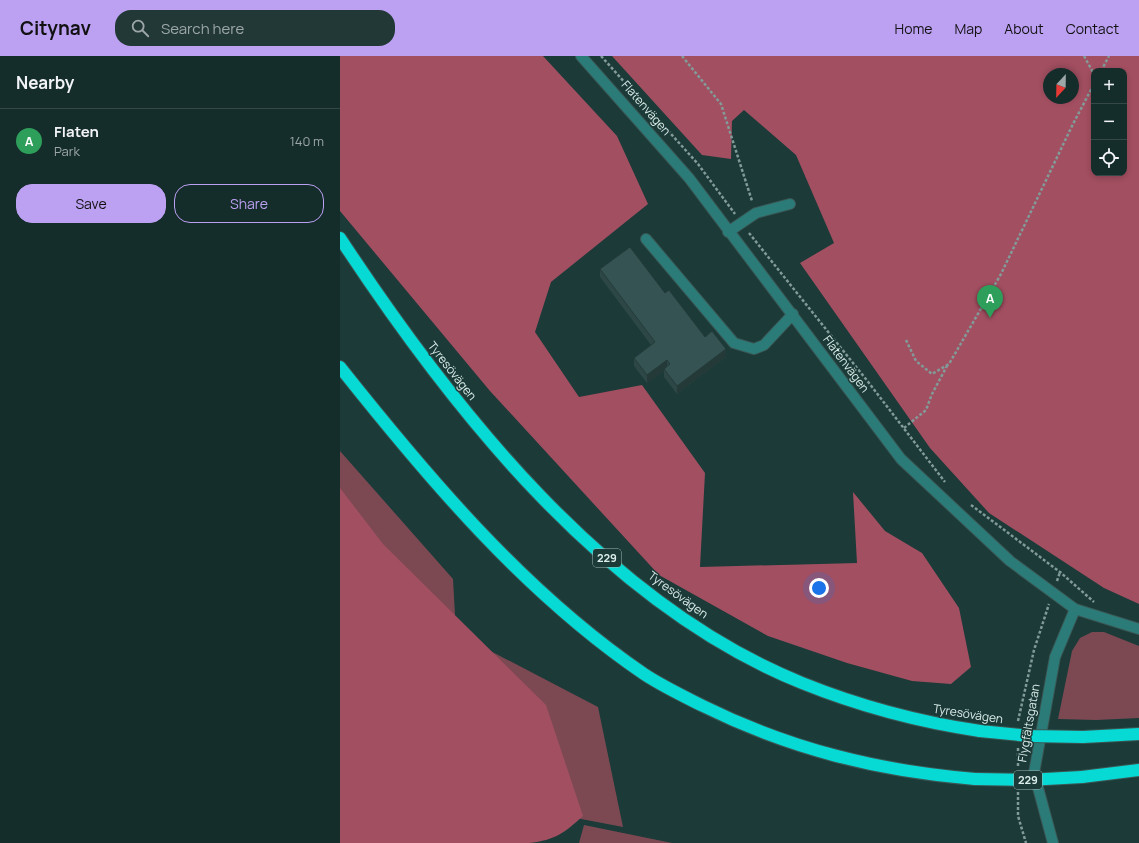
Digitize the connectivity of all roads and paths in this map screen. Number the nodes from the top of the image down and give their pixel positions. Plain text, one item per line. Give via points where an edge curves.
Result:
1 (581, 56) edge
2 (601, 56) edge
3 (682, 56) edge
4 (1084, 56) edge
5 (1109, 56) edge
6 (1103, 68) edge
7 (1091, 69) edge
8 (1091, 90) edge
9 (790, 204) dead end
10 (756, 213) junction
11 (741, 223) junction
12 (728, 232) junction
13 (340, 238) edge
14 (646, 240) dead end
15 (793, 314) junction
16 (906, 340) dead end
17 (949, 364) junction
18 (340, 367) edge
19 (904, 429) junction
20 (949, 487) dead end
21 (966, 502) dead end
22 (1053, 593) junction
23 (1095, 602) dead end
24 (1074, 608) junction
25 (1139, 629) edge
26 (1018, 722) dead end
27 (1139, 734) edge
28 (1018, 746) dead end
29 (1018, 769) dead end
30 (1139, 770) edge
31 (1018, 785) dead end
32 (1026, 843) edge
33 (1053, 843) edge

1 - 12 street, Flatenvägen via 689,178
2 - 11 path via 698,164
3 - 10 path via 721,104
4 - 7 path
5 - 6 path
8 - 17 path via 1000,274
9 - 10 street
10 - 11 street
11 - 12 street
11 - 19 path
12 - 15 street, Flatenvägen
13 - 27 highway, Tyresövägen / 229, bridge via 397,322 472,418 539,493 653,597 723,643 801,683 912,718 980,731 1030,736
14 - 15 street via 734,343 754,349 764,345
15 - 22 street, Flatenvägen via 901,459 1010,561
16 - 17 path via 916,361 932,374
17 - 19 path via 926,410
18 - 30 highway, 229, bridge via 439,486 531,583 584,629 645,674 726,717 813,750 884,768 932,776 1028,780
19 - 20 path
21 - 23 path via 1060,572
22 - 24 street, Flatenvägen
22 - 26 path via 1034,650
24 - 25 street, Flatenvägen
24 - 33 street, Flygfältsgatan via 1055,657 1034,773
28 - 29 path
31 - 32 path via 1018,816

